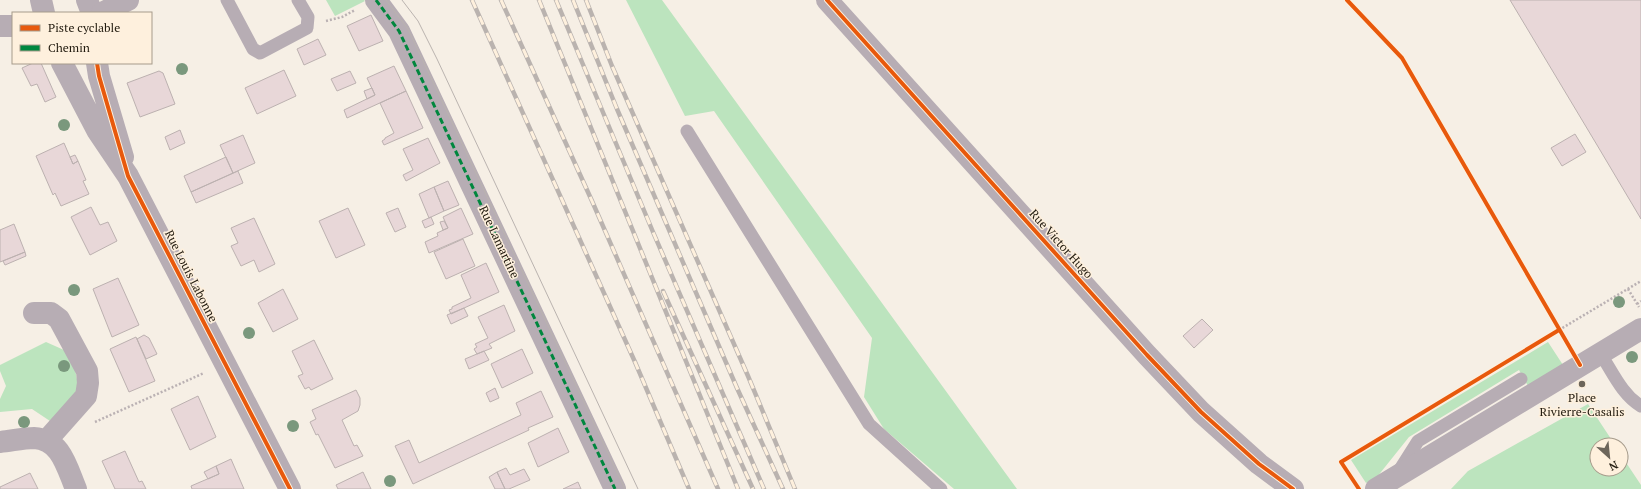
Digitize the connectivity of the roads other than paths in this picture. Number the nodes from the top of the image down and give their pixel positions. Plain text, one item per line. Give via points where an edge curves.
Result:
1 (41, 0) edge
2 (87, 0) edge
3 (128, 0) edge
4 (227, 0) edge
5 (298, 0) edge
6 (376, 0) edge
7 (827, 0) edge
8 (44, 12) edge
9 (92, 12) edge
10 (104, 12) edge
11 (0, 26) edge
12 (12, 26) edge
13 (63, 64) edge
14 (97, 64) edge
15 (687, 131) dead end
16 (128, 176) junction
17 (34, 313) dead end
18 (1641, 329) edge
19 (1600, 353) junction
20 (1521, 379) dead end
21 (1641, 406) edge
22 (47, 440) junction
23 (0, 442) edge
24 (1396, 476) junction
25 (76, 489) edge
26 (290, 489) edge
27 (615, 489) edge
28 (941, 489) edge
29 (1293, 489) edge
30 (1376, 489) edge

1 - 8 street
2 - 9 street
3 - 10 street
4 - 5 lane via 253,49 260,53 307,28 308,18
6 - 27 street, Rue Lamartine via 399,31
7 - 29 street, Rue Victor Hugo via 1201,412 1259,464
11 - 12 street
13 - 16 street, Rue Louis Labonne via 97,130
14 - 16 street, Rue Louis Labonne
15 - 28 lane via 869,424
16 - 26 street, Rue Louis Labonne
17 - 22 street via 52,313 59,319 87,371 86,396
18 - 19 street
19 - 21 lane via 1623,389
19 - 24 street
20 - 24 lane via 1418,442
22 - 23 street via 34,438
22 - 25 street via 60,452
24 - 30 street

